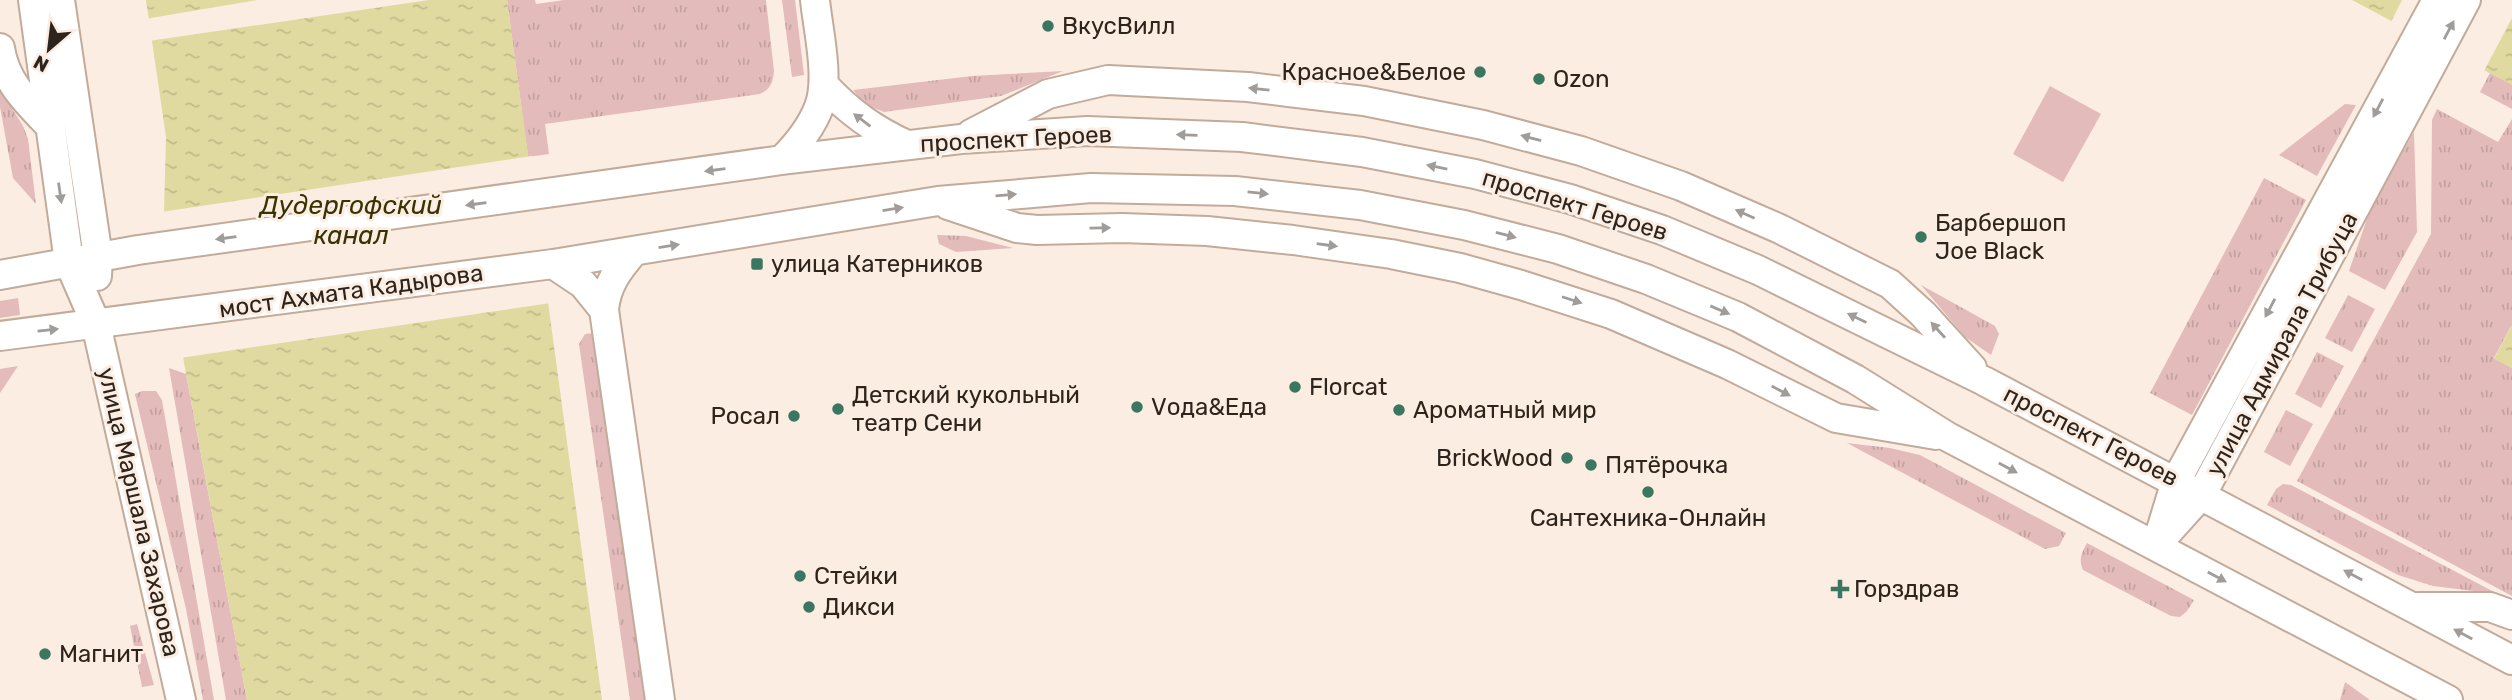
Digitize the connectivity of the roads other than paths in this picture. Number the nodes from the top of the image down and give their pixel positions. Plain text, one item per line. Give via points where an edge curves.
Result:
1 (33, 0) edge
2 (60, 0) edge
3 (815, 0) edge
4 (2437, 0) edge
5 (2466, 0) edge
6 (0, 48) edge
7 (2422, 54) junction
8 (824, 85) junction
9 (50, 126) junction
10 (961, 139) junction
11 (907, 145) junction
12 (782, 160) junction
13 (938, 201) junction
14 (634, 251) junction
15 (97, 257) junction
16 (69, 262) junction
17 (553, 264) junction
18 (0, 275) edge
19 (604, 310) junction
20 (96, 324) junction
21 (0, 336) edge
22 (1984, 381) junction
23 (1948, 437) junction
24 (2176, 481) junction
25 (2202, 494) junction
26 (2157, 545) junction
27 (2413, 607) junction
28 (2512, 615) edge
29 (2512, 660) edge
30 (2381, 665) junction
31 (181, 700) edge
32 (660, 700) edge
33 (2403, 700) edge
34 (2448, 700) edge

1 - 9 street, улица Маршала Захарова
2 - 15 street, улица Маршала Захарова
3 - 8 street
4 - 7 street, улица Адмирала Трибуца
7 -> 5 street, улица Адмирала Трибуца
6 - 9 street via 8,76
7 -> 24 street, улица Адмирала Трибуца
7 - 25 street, улица Адмирала Трибуца
11 -> 8 street via 861,120
8 - 12 street via 810,125
9 -> 16 street, улица Маршала Захарова
10 - 11 street, проспект Героев
22 -> 10 street, проспект Героев via 1758,270 1662,230 1475,174 1362,152 1242,137 1087,131
22 -> 10 street via 1923,313 1889,284 1681,186 1581,151 1483,125 1364,101 1248,87 1108,80 1048,94
11 - 12 street, проспект Героев
12 -> 15 street, проспект Героев
14 -> 13 street, проспект Героев
13 -> 23 street via 1017,228 1207,231 1391,254 1460,268 1611,314 1836,418
13 -> 23 street, проспект Героев via 1091,188 1235,191 1360,205 1464,225 1558,249 1738,317 1855,379
14 - 17 street, проспект Героев
14 - 19 street via 610,283
15 - 16 street
15 - 20 street, улица Маршала Захарова
16 - 18 street
16 - 20 street, улица Маршала Захарова
17 - 19 street via 583,284
17 - 20 street, мост Ахмата Кадырова
19 - 32 street
21 -> 20 street
20 - 31 street, улица Маршала Захарова
22 - 24 street, проспект Героев
23 -> 26 street, проспект Героев
24 - 25 street, проспект Героев
24 - 26 street, улица Адмирала Трибуца
25 - 26 street, улица Адмирала Трибуца
27 -> 25 street, проспект Героев
26 -> 30 street, проспект Героев
27 - 28 street via 2490,607
29 -> 27 street, проспект Героев
30 - 33 street
30 - 34 street, проспект Героев

